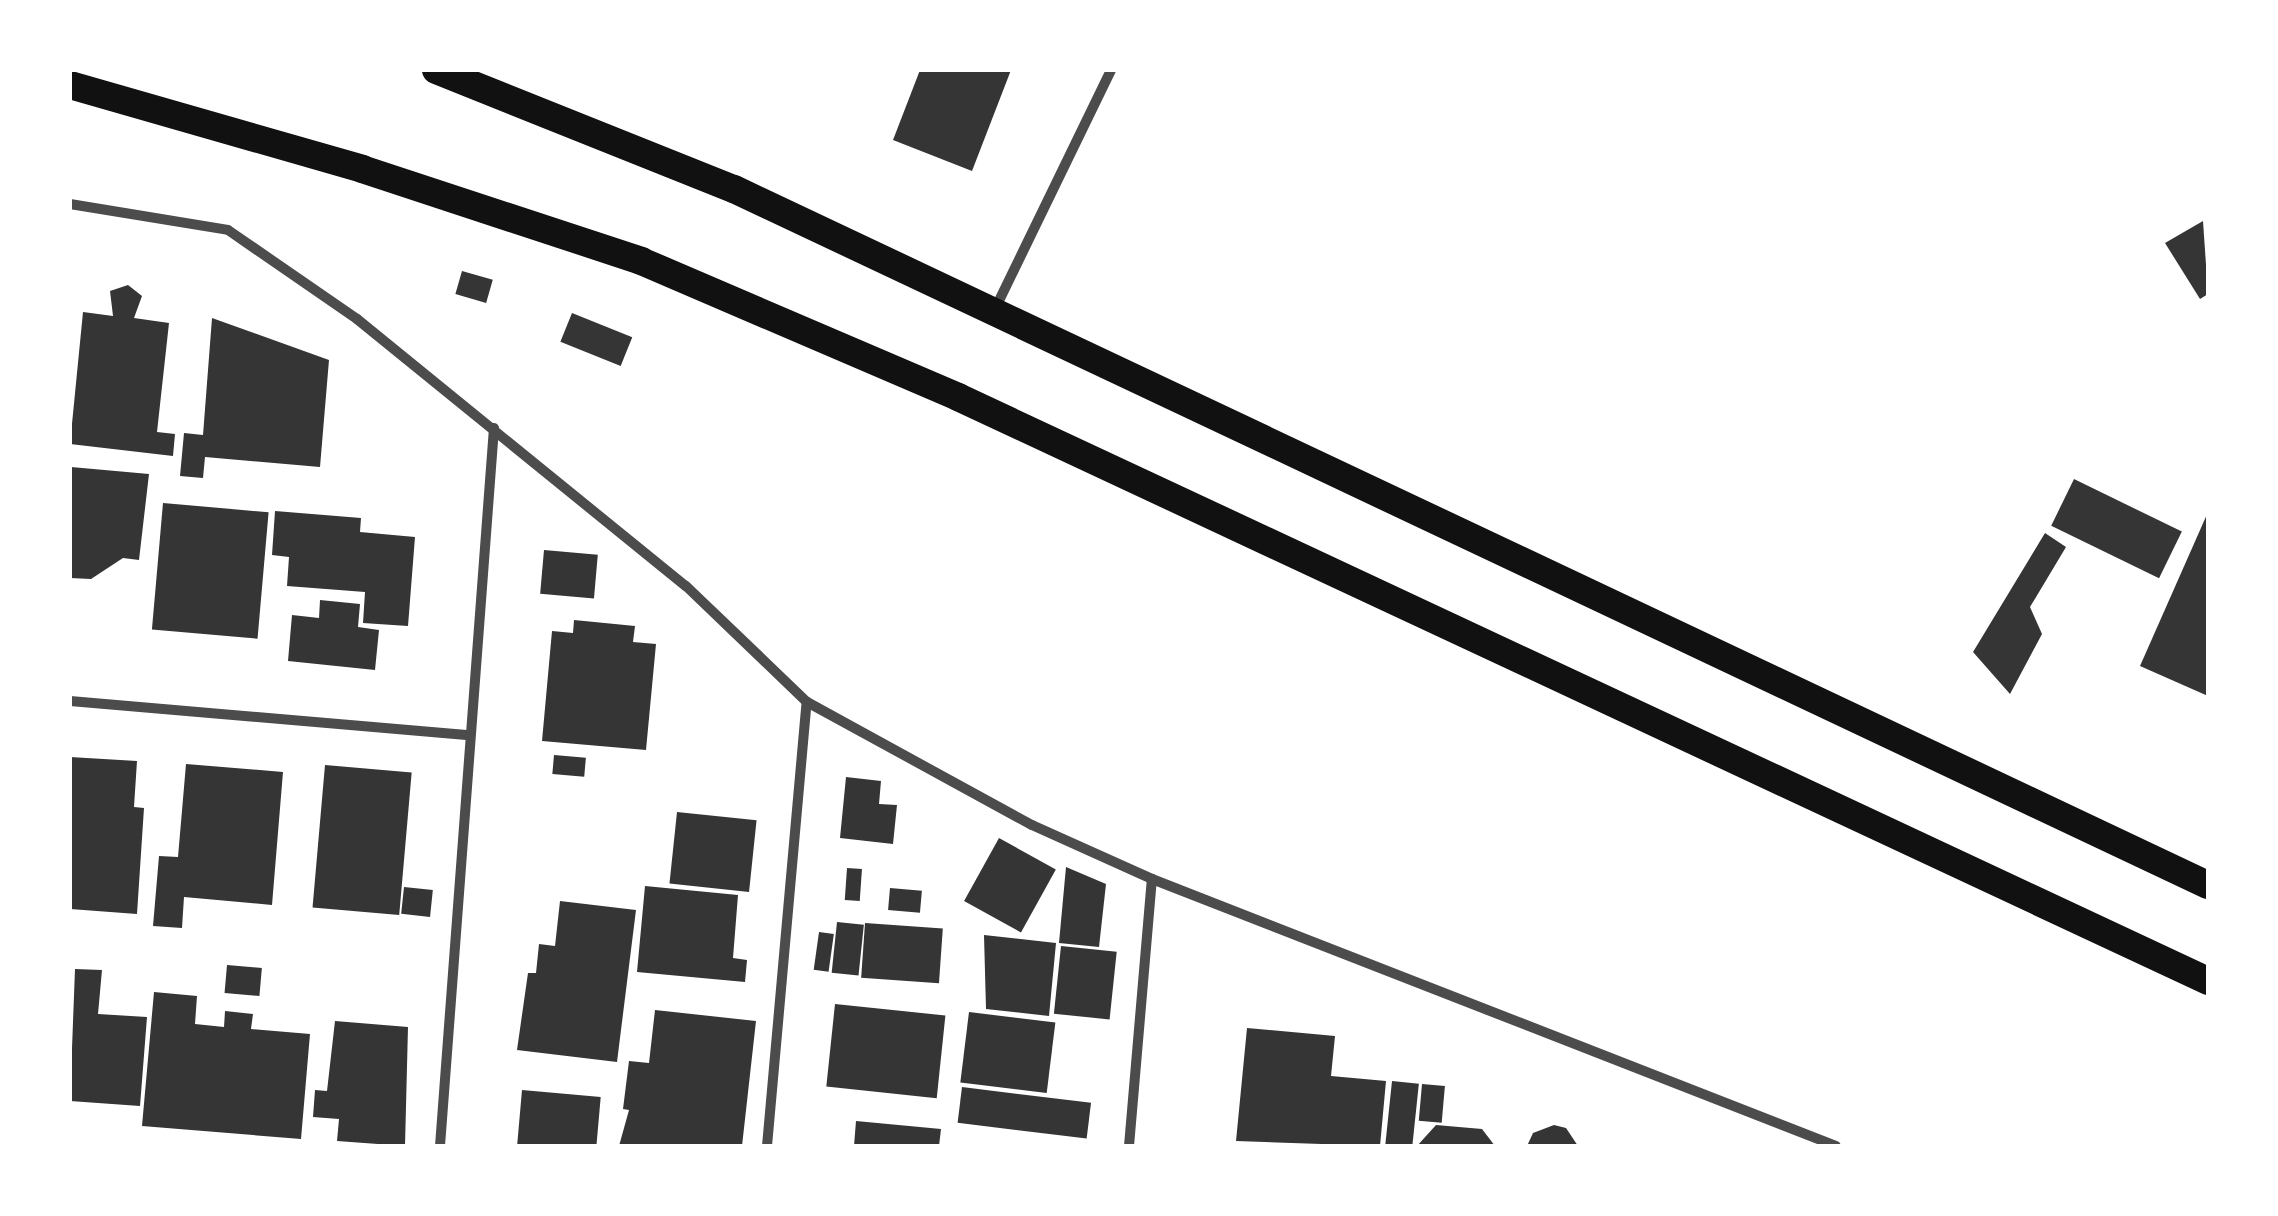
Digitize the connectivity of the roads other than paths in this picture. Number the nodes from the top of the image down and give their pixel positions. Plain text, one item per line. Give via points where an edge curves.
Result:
1 (436, 70) edge
2 (1110, 70) edge
3 (70, 85) edge
4 (70, 204) edge
5 (995, 310) junction
6 (494, 428) junction
7 (70, 701) edge
8 (807, 702) junction
9 (467, 735) junction
10 (1152, 880) junction
11 (2208, 885) edge
12 (2208, 981) edge
13 (440, 1146) edge
14 (767, 1146) edge
15 (1130, 1146) edge
16 (1836, 1146) edge

1 - 5 highway via 734,189
2 - 5 street
3 - 12 highway via 362,169 641,261 958,397
4 - 6 street via 228,230 357,318
5 - 11 highway
6 - 8 street via 686,586
6 - 9 street
7 - 9 street
8 - 10 street via 1032,824
8 - 14 street
9 - 13 street
10 - 15 street
10 - 16 street

